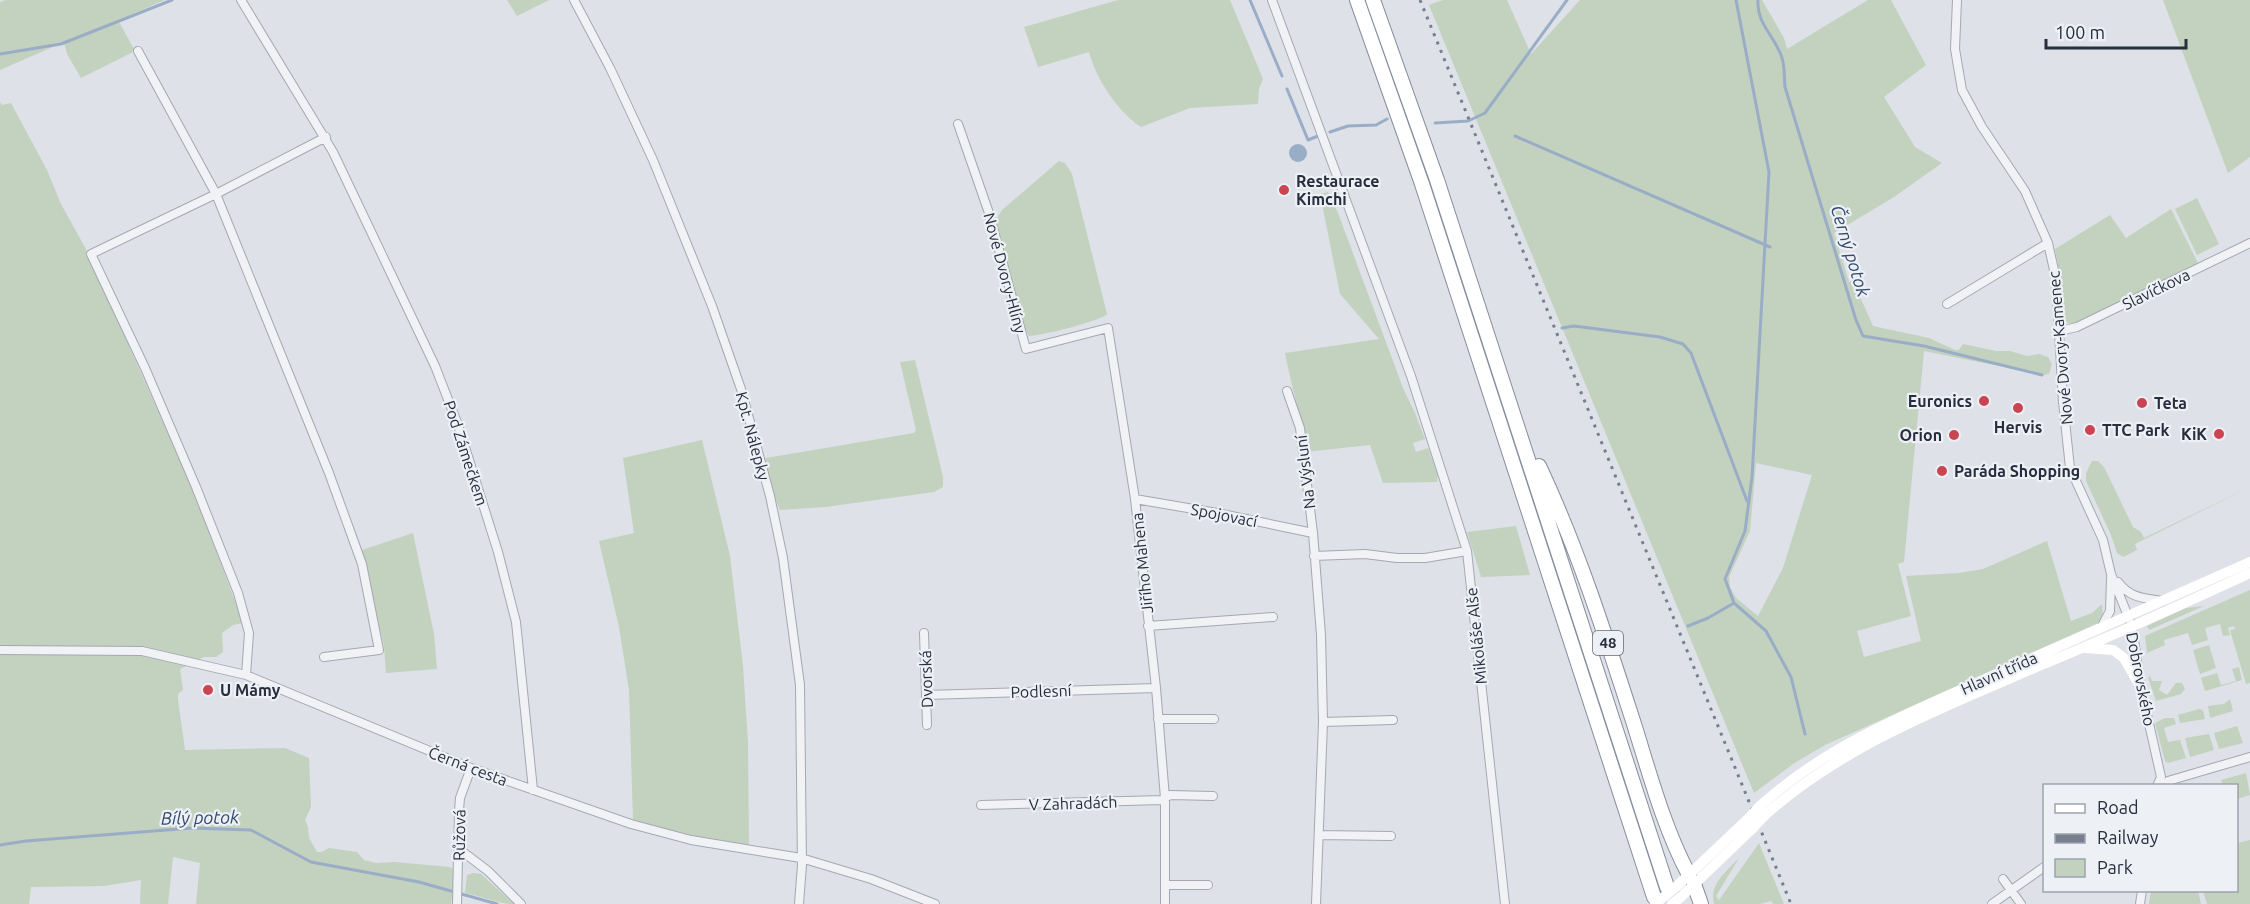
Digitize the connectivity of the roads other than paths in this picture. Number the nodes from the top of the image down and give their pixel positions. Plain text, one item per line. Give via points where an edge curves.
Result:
1 (240, 0) edge
2 (574, 0) edge
3 (1272, 0) edge
4 (1357, 0) edge
5 (1373, 0) edge
6 (1957, 0) edge
7 (138, 51) dead end
8 (958, 124) dead end
9 (326, 137) junction
10 (216, 194) junction
11 (2048, 243) junction
12 (2250, 243) edge
13 (1947, 304) dead end
14 (2060, 331) junction
15 (1287, 391) dead end
16 (1515, 417) junction
17 (2070, 468) joint
18 (1135, 500) junction
19 (1313, 533) junction
20 (1467, 551) junction
21 (1314, 556) junction
22 (2250, 562) edge
23 (2250, 573) edge
24 (2111, 574) junction
25 (2162, 601) junction
26 (1273, 617) dead end
27 (2130, 621) junction
28 (1148, 626) junction
29 (2102, 626) junction
30 (924, 633) dead end
31 (2084, 648) junction
32 (0, 650) edge
33 (324, 657) dead end
34 (246, 675) junction
35 (1156, 688) junction
36 (2141, 688) junction
37 (926, 694) junction
38 (1158, 719) junction
39 (1214, 719) dead end
40 (1393, 720) dead end
41 (1323, 722) junction
42 (927, 724) dead end
43 (2250, 757) edge
44 (471, 768) junction
45 (2158, 784) edge
46 (2164, 784) edge
47 (533, 790) junction
48 (1213, 796) dead end
49 (1165, 798) junction
50 (981, 805) dead end
51 (1762, 811) junction
52 (1319, 835) junction
53 (1391, 836) dead end
54 (459, 849) junction
55 (801, 858) junction
56 (2043, 868) edge
57 (2003, 879) dead end
58 (1691, 880) junction
59 (1166, 885) junction
60 (1208, 885) dead end
61 (2012, 890) junction
62 (1674, 893) edge
63 (458, 896) edge
64 (1654, 901) edge
65 (521, 904) edge
66 (799, 904) edge
67 (935, 904) edge
68 (1165, 904) edge
69 (1316, 904) edge
70 (1505, 904) edge
71 (1701, 904) edge
72 (1992, 904) edge
73 (2021, 904) edge

1 - 9 street, Pod Zámečkem
2 - 55 street, Kpt. Nálepky via 653,160 712,306 741,389 770,496 783,558 800,685
3 - 20 street, Mikoláše Alše via 1411,376
4 - 64 highway, 48 via 1422,184
5 - 16 highway, 48
6 - 11 street, Nové Dvory-Kamenec via 1955,49 1962,90 2025,191
7 - 10 street
8 - 18 street, Nové Dvory-Hlíny via 989,213 1026,349 1108,328
9 - 10 street
9 - 47 street, Pod Zámečkem via 427,347 461,436 498,552 516,622
10 - 33 street via 362,564 379,650
10 - 34 street via 92,254 145,368 238,593 249,633
11 - 13 street
11 - 14 street, Nové Dvory-Kamenec via 2056,279
12 - 14 street, Slavíčkova via 2077,327
14 - 17 street, Nové Dvory-Kamenec
15 - 19 street, Na Výsluní via 1300,428
16 - 58 highway, 48 via 1577,555 1669,835
16 - 62 highway, 48
17 - 24 street, Dobrovského via 2103,540
18 - 19 street, Spojovací
18 - 28 street, Jiřího Mahena
19 - 21 street, Na Výsluní
20 - 21 street via 1425,558
20 - 70 street, Mikoláše Alše
21 - 41 street, Na Výsluní
22 - 25 main road, Hlavní třída
23 - 27 main road, Hlavní třída
24 - 25 street via 2135,597
24 - 27 street, Dobrovského
24 - 29 street, Dobrovského via 2110,611
25 - 27 main road, Hlavní třída
26 - 28 street, Jiřího Mahena
27 - 29 main road, Hlavní třída
27 - 31 main road, Hlavní třída
27 - 36 street, Dobrovského
28 - 35 street, Jiřího Mahena
29 - 51 main road, Hlavní třída via 1841,747 1799,774
30 - 37 street, Dvorská
31 - 36 main road via 2113,650 2124,658
31 - 51 main road, Hlavní třída via 1925,717 1845,757
32 - 34 street, Černá cesta via 142,651
34 - 44 street, Černá cesta
35 - 37 street, Podlesní
35 - 38 street, Jiřího Mahena
36 - 45 street, Dobrovského via 2162,777
37 - 42 street, Dvorská
38 - 39 street
38 - 49 street, Jiřího Mahena
40 - 41 street
41 - 52 street, Na Výsluní
43 - 46 street
44 - 47 street, Černá cesta
44 - 54 street, Růžová via 460,798
47 - 55 street, Černá cesta via 691,840
48 - 49 street
49 - 50 street, V Zahradách
49 - 59 street, Jiřího Mahena
51 - 58 main road, bridge
52 - 53 street
52 - 69 street, Na Výsluní
54 - 63 street, Růžová
54 - 65 street
55 - 66 street, Kpt. Nálepky
55 - 67 street, Černá cesta
56 - 61 street
57 - 61 street
58 - 62 main road
58 - 71 highway, 48
59 - 60 street
59 - 68 street, Jiřího Mahena
61 - 72 street
61 - 73 street
62 - 64 main road, bridge

